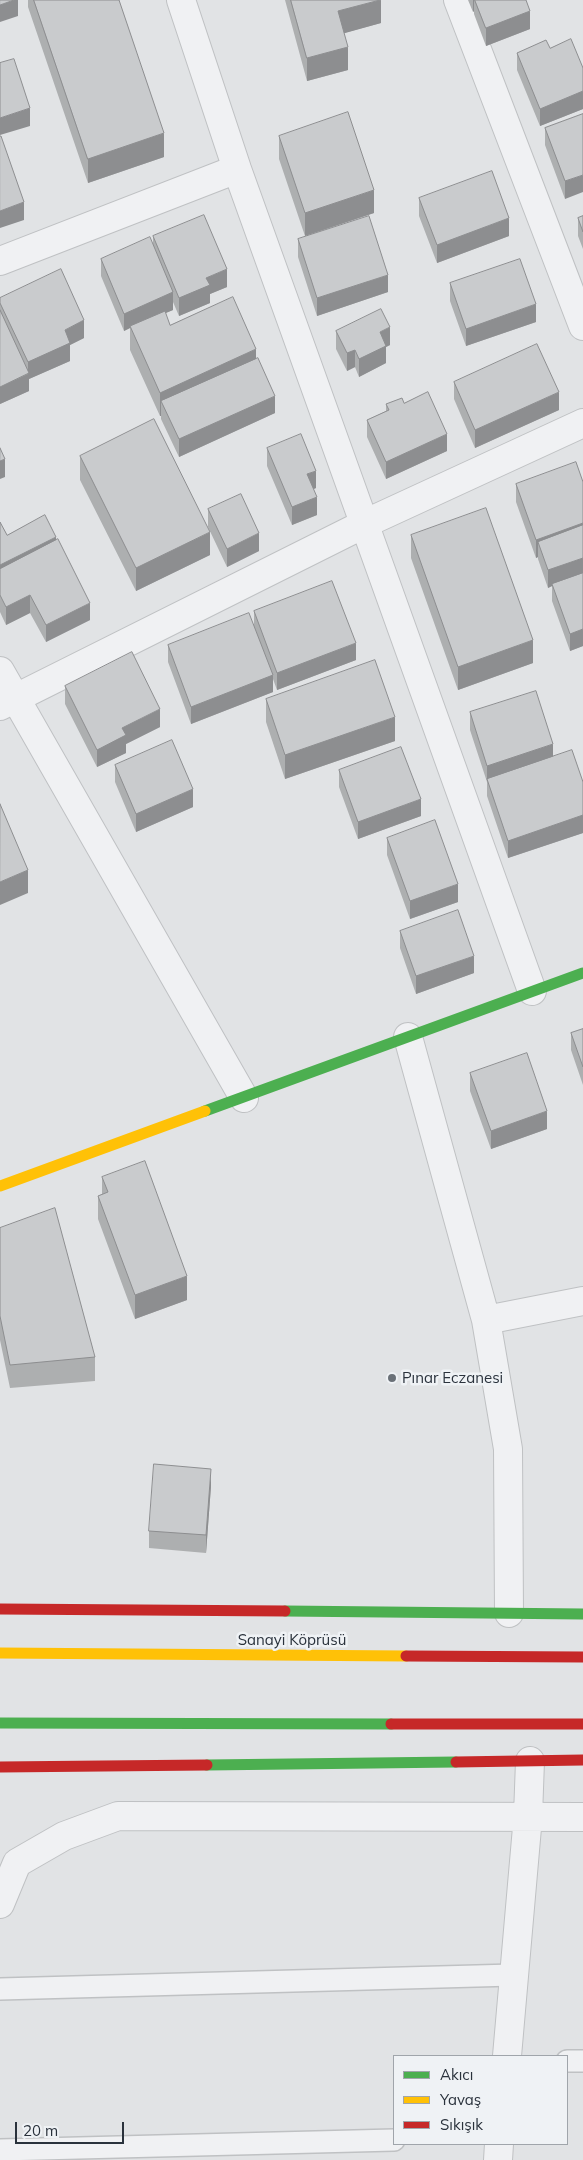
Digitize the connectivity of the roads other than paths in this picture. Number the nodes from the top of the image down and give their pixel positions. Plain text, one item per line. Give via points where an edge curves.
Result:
1 (181, 0) edge
2 (458, 0) edge
3 (237, 169) junction
4 (0, 261) edge
5 (583, 326) edge
6 (583, 423) edge
7 (364, 524) junction
8 (0, 671) edge
9 (8, 702) edge
10 (583, 973) edge
11 (532, 991) junction
12 (408, 1036) junction
13 (244, 1098) junction
14 (0, 1186) edge
15 (583, 1301) edge
16 (486, 1320) junction
17 (0, 1609) edge
18 (509, 1613) junction
19 (583, 1614) edge
20 (0, 1653) edge
21 (583, 1657) edge
22 (0, 1723) edge
23 (583, 1724) edge
24 (583, 1760) edge
25 (530, 1761) junction
26 (0, 1767) edge
27 (528, 1816) junction
28 (583, 1817) edge
29 (0, 1904) edge
30 (513, 1975) junction
31 (0, 1988) edge
32 (506, 2055) edge
33 (568, 2061) edge
34 (583, 2062) edge
35 (393, 2140) edge
36 (499, 2145) edge
37 (0, 2150) edge
38 (498, 2160) edge

1 - 3 street
2 - 5 street
3 - 4 street
3 - 7 street
6 - 7 street
7 - 9 street
7 - 11 street
8 - 9 street
9 - 13 street
10 - 11 main road
11 - 12 main road
12 - 13 main road
12 - 16 street
13 - 14 main road
15 - 16 street
16 - 18 street via 508,1449
17 - 18 main road
18 - 19 main road
20 - 21 main road, Sanayi Köprüsü
22 - 23 main road
24 - 25 main road
25 - 26 main road
25 - 27 street
27 - 28 street
27 - 29 street via 118,1816 64,1836 17,1863
27 - 30 street
30 - 31 lane
30 - 32 street
33 - 34 lane
35 - 37 lane
36 - 38 street

